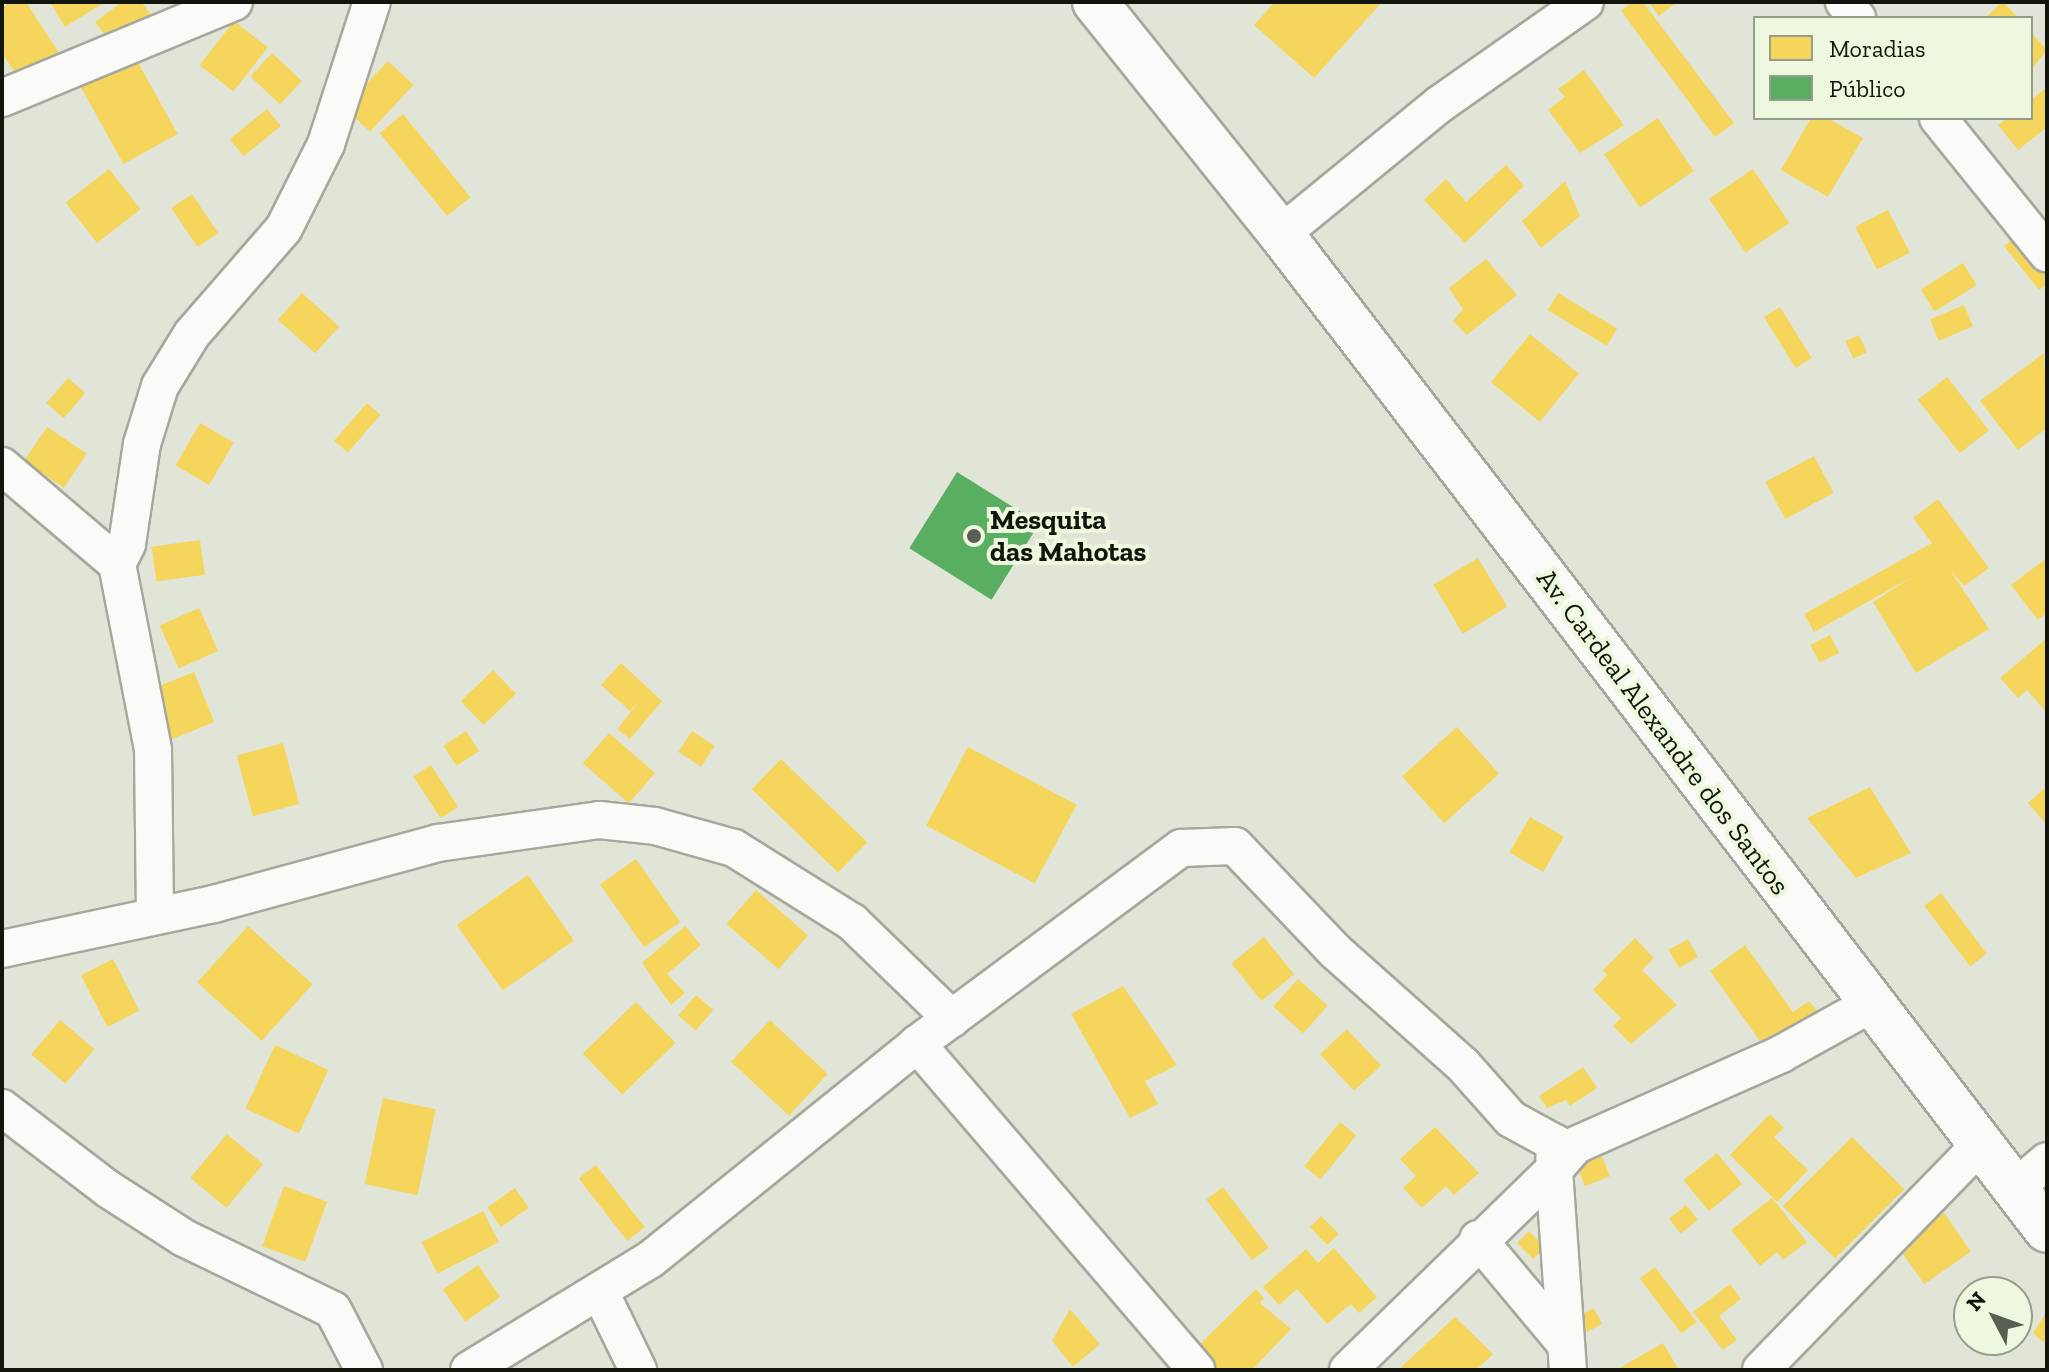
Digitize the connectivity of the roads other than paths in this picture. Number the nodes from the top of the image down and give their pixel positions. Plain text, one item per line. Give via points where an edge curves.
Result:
1 (234, 2) edge
2 (372, 2) edge
3 (1095, 2) edge
4 (1585, 2) edge
5 (2, 98) edge
6 (1940, 120) edge
7 (1281, 234) junction
8 (2047, 253) edge
9 (2, 466) edge
10 (117, 564) junction
11 (155, 916) junction
12 (2, 949) edge
13 (1871, 1004) junction
14 (952, 1019) junction
15 (917, 1044) junction
16 (2, 1108) edge
17 (1980, 1145) junction
18 (2047, 1161) edge
19 (1554, 1170) junction
20 (2014, 1189) junction
21 (2047, 1230) edge
22 (1478, 1239) junction
23 (600, 1292) junction
24 (1567, 1357) edge
25 (364, 1370) edge
26 (469, 1370) edge
27 (638, 1370) edge
28 (1196, 1370) edge
29 (1348, 1370) edge
30 (1761, 1370) edge

1 - 5 street
2 - 10 street via 326,144 284,228 192,334 160,386 142,444 127,544
3 - 7 street, Av. Cardeal Alexandre dos Santos
4 - 7 street via 1440,104
6 - 8 street
7 - 13 street, Av. Cardeal Alexandre dos Santos
9 - 10 street
10 - 11 street via 153,750
11 - 12 street
11 - 14 street via 438,843 599,820 641,825 734,848 802,887 852,922
13 - 17 street, Av. Cardeal Alexandre dos Santos
13 - 19 street via 1781,1054 1576,1145
14 - 15 street
14 - 19 street via 1181,848 1235,846 1335,951 1463,1065 1511,1119 1555,1143
15 - 23 street via 726,1201
15 - 28 street
16 - 25 street via 108,1189 184,1238 333,1310
17 - 20 street, Av. Cardeal Alexandre dos Santos
17 - 30 street
18 - 20 street
19 - 22 street
19 - 24 street
20 - 21 street, Av. Cardeal Alexandre dos Santos
22 - 24 street
22 - 29 street
23 - 26 street
23 - 27 street

